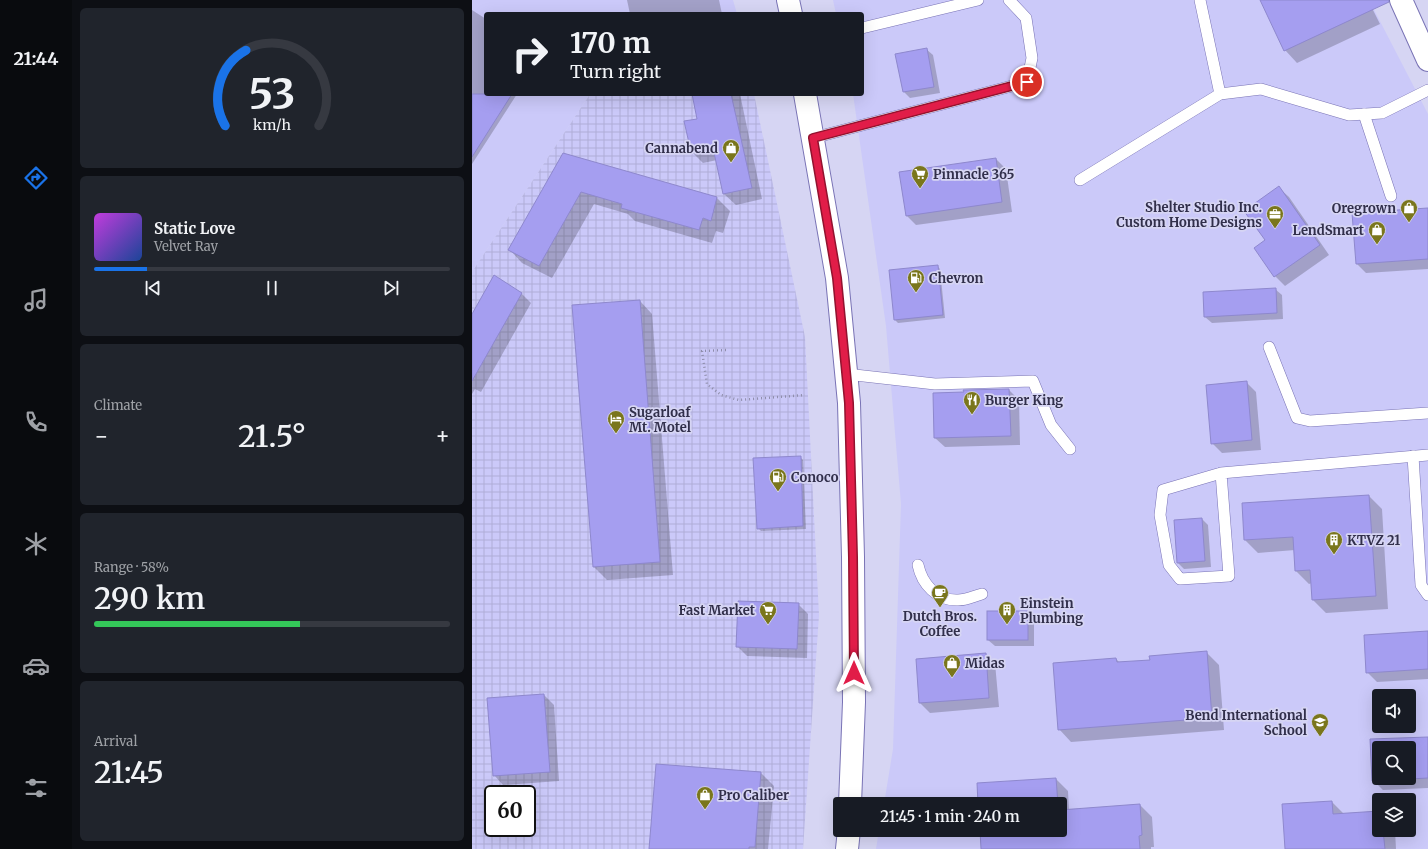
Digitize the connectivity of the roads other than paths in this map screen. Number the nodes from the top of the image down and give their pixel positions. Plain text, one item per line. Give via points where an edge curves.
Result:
1 (788, 0) edge
2 (978, 0) edge
3 (1009, 0) edge
4 (1200, 0) edge
5 (1401, 0) edge
6 (791, 12) edge
7 (864, 28) edge
8 (1428, 60) edge
9 (1428, 90) edge
10 (1220, 94) junction
11 (805, 96) edge
12 (1364, 114) junction
13 (813, 138) junction
14 (1080, 180) dead end
15 (1391, 196) dead end
16 (1269, 347) dead end
17 (846, 374) junction
18 (1428, 413) edge
19 (1070, 449) dead end
20 (1428, 455) edge
21 (1413, 456) junction
22 (1221, 473) junction
23 (918, 565) dead end
24 (982, 594) dead end
25 (1428, 595) edge
26 (850, 797) edge
27 (849, 837) edge
28 (847, 849) edge

1 - 6 main road
2 - 7 lane
3 - 13 lane via 1026,18 1032,58 1027,82
4 - 10 lane
5 - 8 main road
9 - 12 lane via 1382,113
10 - 12 lane via 1261,89 1349,115
10 - 14 lane
11 - 13 main road
12 - 15 lane
13 - 17 main road via 837,278
16 - 18 lane via 1297,418 1310,421
17 - 19 lane via 935,384 1034,381 1051,425
17 - 26 main road via 853,557 854,702
20 - 21 lane
21 - 22 lane
21 - 25 lane via 1421,585
22 - 22 lane via 1229,576 1180,579 1169,565 1160,515 1163,490
23 - 24 lane via 920,575 931,590 946,600 960,600
27 - 28 main road

